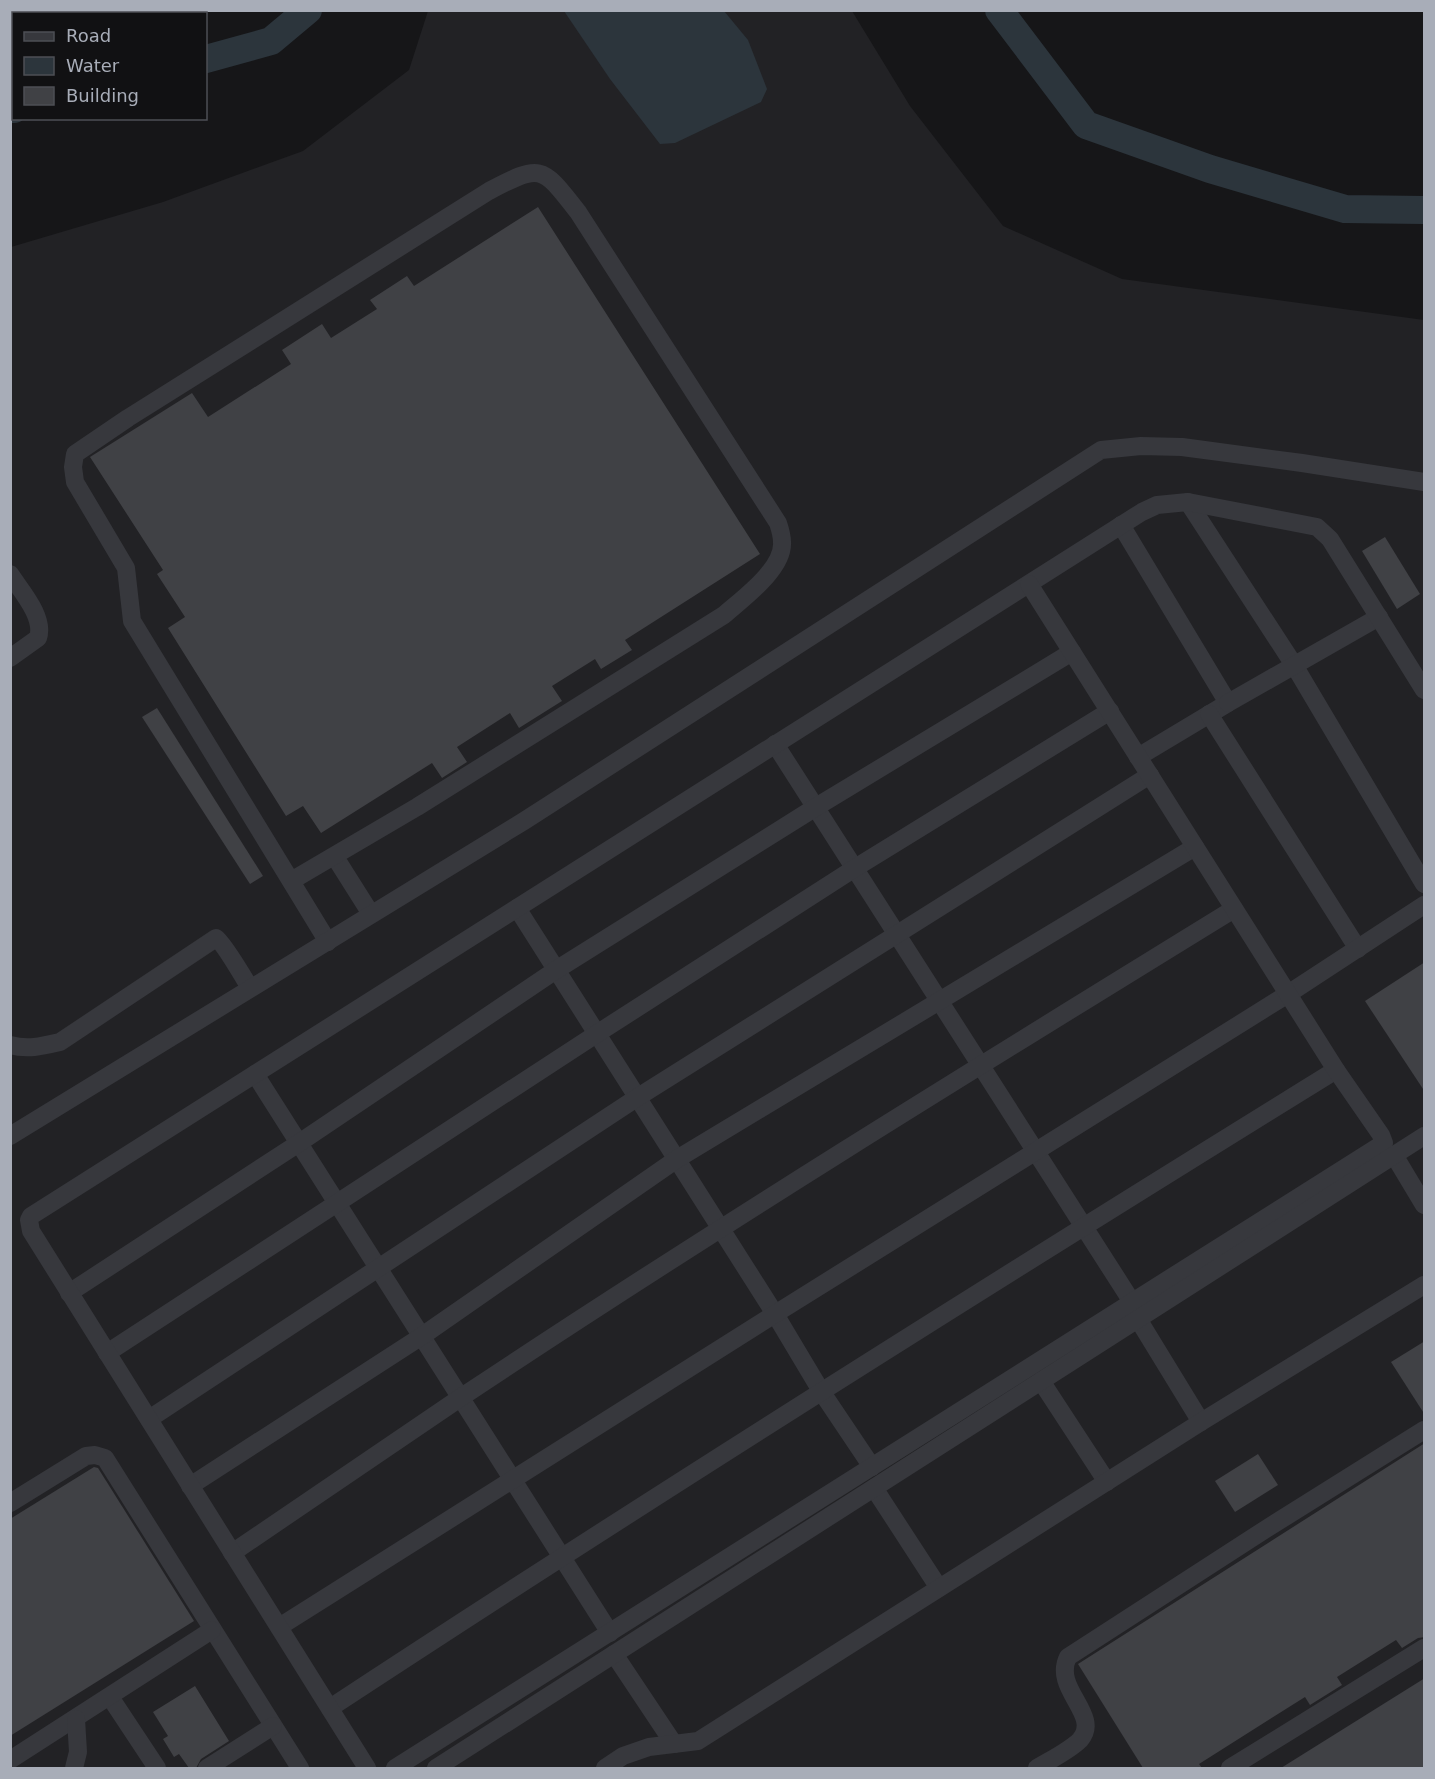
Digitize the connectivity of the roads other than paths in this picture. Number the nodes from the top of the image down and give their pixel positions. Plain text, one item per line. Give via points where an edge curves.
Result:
1 (1425, 482) edge
2 (1188, 502) junction
3 (1120, 525) junction
4 (10, 574) edge
5 (1029, 584) junction
6 (1379, 617) junction
7 (1072, 652) junction
8 (10, 658) edge
9 (1294, 665) junction
10 (1425, 690) edge
11 (1228, 703) junction
12 (1110, 711) junction
13 (1209, 714) junction
14 (775, 744) junction
15 (1138, 757) junction
16 (1150, 775) junction
17 (816, 807) junction
18 (1195, 847) junction
19 (334, 857) junction
20 (855, 868) junction
21 (291, 881) junction
22 (1425, 884) edge
23 (1425, 905) edge
24 (517, 908) junction
25 (1234, 909) junction
26 (372, 914) junction
27 (897, 936) junction
28 (328, 942) junction
29 (1358, 949) junction
30 (556, 969) junction
31 (250, 988) junction
32 (1288, 994) junction
33 (940, 1002) junction
34 (598, 1033) junction
35 (10, 1045) edge
36 (980, 1065) junction
37 (1336, 1070) junction
38 (255, 1074) junction
39 (638, 1097) junction
40 (10, 1136) edge
41 (1425, 1136) edge
42 (299, 1143) junction
43 (1035, 1152) junction
44 (1394, 1155) junction
45 (677, 1159) junction
46 (338, 1204) junction
47 (1425, 1205) edge
48 (1083, 1226) junction
49 (720, 1230) junction
50 (378, 1268) junction
51 (1425, 1286) edge
52 (69, 1293) junction
53 (1135, 1311) junction
54 (775, 1314) junction
55 (422, 1336) junction
56 (107, 1353) junction
57 (1041, 1381) junction
58 (821, 1391) junction
59 (460, 1398) junction
60 (149, 1419) junction
61 (1201, 1422) junction
62 (1425, 1430) edge
63 (872, 1467) junction
64 (513, 1481) junction
65 (1107, 1482) junction
66 (190, 1486) junction
67 (874, 1488) junction
68 (10, 1503) edge
69 (232, 1553) junction
70 (561, 1556) junction
71 (939, 1588) junction
72 (279, 1628) junction
73 (212, 1630) junction
74 (610, 1633) junction
75 (1425, 1648) edge
76 (614, 1654) junction
77 (110, 1696) junction
78 (330, 1708) junction
79 (75, 1719) junction
80 (273, 1726) junction
81 (674, 1744) junction
82 (10, 1760) edge
83 (74, 1768) edge
84 (157, 1768) edge
85 (207, 1768) edge
86 (300, 1768) edge
87 (367, 1768) edge
88 (395, 1768) edge
89 (436, 1768) edge
90 (605, 1768) edge
91 (1037, 1768) edge
92 (1230, 1768) edge

1 - 26 lane via 1182,447 1101,450
2 - 3 lane via 1158,505
2 - 6 lane via 1317,526 1330,539
2 - 9 lane
3 - 5 lane
3 - 11 lane
4 - 8 lane via 35,614 40,634
5 - 7 lane
5 - 14 lane
6 - 9 lane
6 - 10 lane
7 - 12 lane
7 - 17 lane
9 - 11 lane
9 - 22 lane
11 - 13 lane
12 - 15 lane
12 - 20 lane
13 - 15 lane
13 - 29 lane
14 - 17 lane
14 - 24 lane
15 - 16 lane
16 - 18 lane
16 - 27 lane
17 - 20 lane
17 - 30 lane
18 - 25 lane
18 - 33 lane
19 - 21 lane
19 - 21 lane via 724,615 775,565 783,544 778,523 578,212 554,181 542,174 516,177 489,191 75,454 75,482 126,568 132,621
19 - 26 lane
20 - 27 lane
20 - 34 lane
21 - 28 lane
23 - 29 lane
24 - 30 lane
24 - 38 lane
25 - 32 lane
25 - 36 lane
26 - 28 lane
27 - 33 lane
27 - 39 lane
28 - 31 lane
29 - 32 lane
30 - 34 lane
30 - 42 lane
31 - 35 lane via 216,938 60,1041 38,1047
31 - 40 lane
32 - 37 lane
32 - 43 lane
33 - 36 lane
33 - 45 lane
34 - 39 lane
34 - 46 lane
36 - 43 lane
36 - 49 lane
37 - 48 lane
37 - 53 lane via 1381,1135 1383,1145
38 - 42 lane
38 - 52 lane via 31,1216 31,1231
39 - 45 lane
39 - 50 lane
41 - 44 lane
42 - 46 lane
42 - 52 lane
43 - 48 lane
43 - 54 lane
44 - 47 lane
44 - 53 lane
45 - 49 lane
45 - 55 lane
46 - 50 lane
46 - 56 lane
48 - 53 lane
48 - 58 lane
49 - 54 lane
49 - 59 lane
50 - 55 lane
50 - 60 lane
51 - 61 lane
52 - 56 lane
53 - 57 lane
53 - 61 lane
53 - 63 lane
54 - 58 lane
54 - 64 lane
55 - 59 lane
55 - 66 lane
56 - 60 lane
57 - 65 lane
57 - 67 lane
58 - 63 lane
58 - 70 lane
59 - 64 lane
59 - 69 lane
60 - 66 lane
61 - 65 lane
62 - 91 lane via 1068,1657 1065,1680 1084,1714 1085,1730 1079,1741
63 - 74 lane
64 - 70 lane
64 - 72 lane
65 - 71 lane
66 - 69 lane
67 - 71 lane
67 - 76 lane
68 - 73 lane via 86,1456 105,1458
69 - 72 lane
70 - 74 lane
70 - 78 lane
71 - 81 lane via 698,1741
72 - 78 lane
73 - 77 lane
73 - 80 lane
74 - 88 lane
75 - 92 lane
76 - 81 lane
76 - 89 lane
77 - 79 lane
77 - 84 lane
78 - 87 lane
79 - 82 lane
79 - 83 lane via 78,1752
80 - 85 lane
80 - 86 lane
81 - 90 lane via 639,1750

